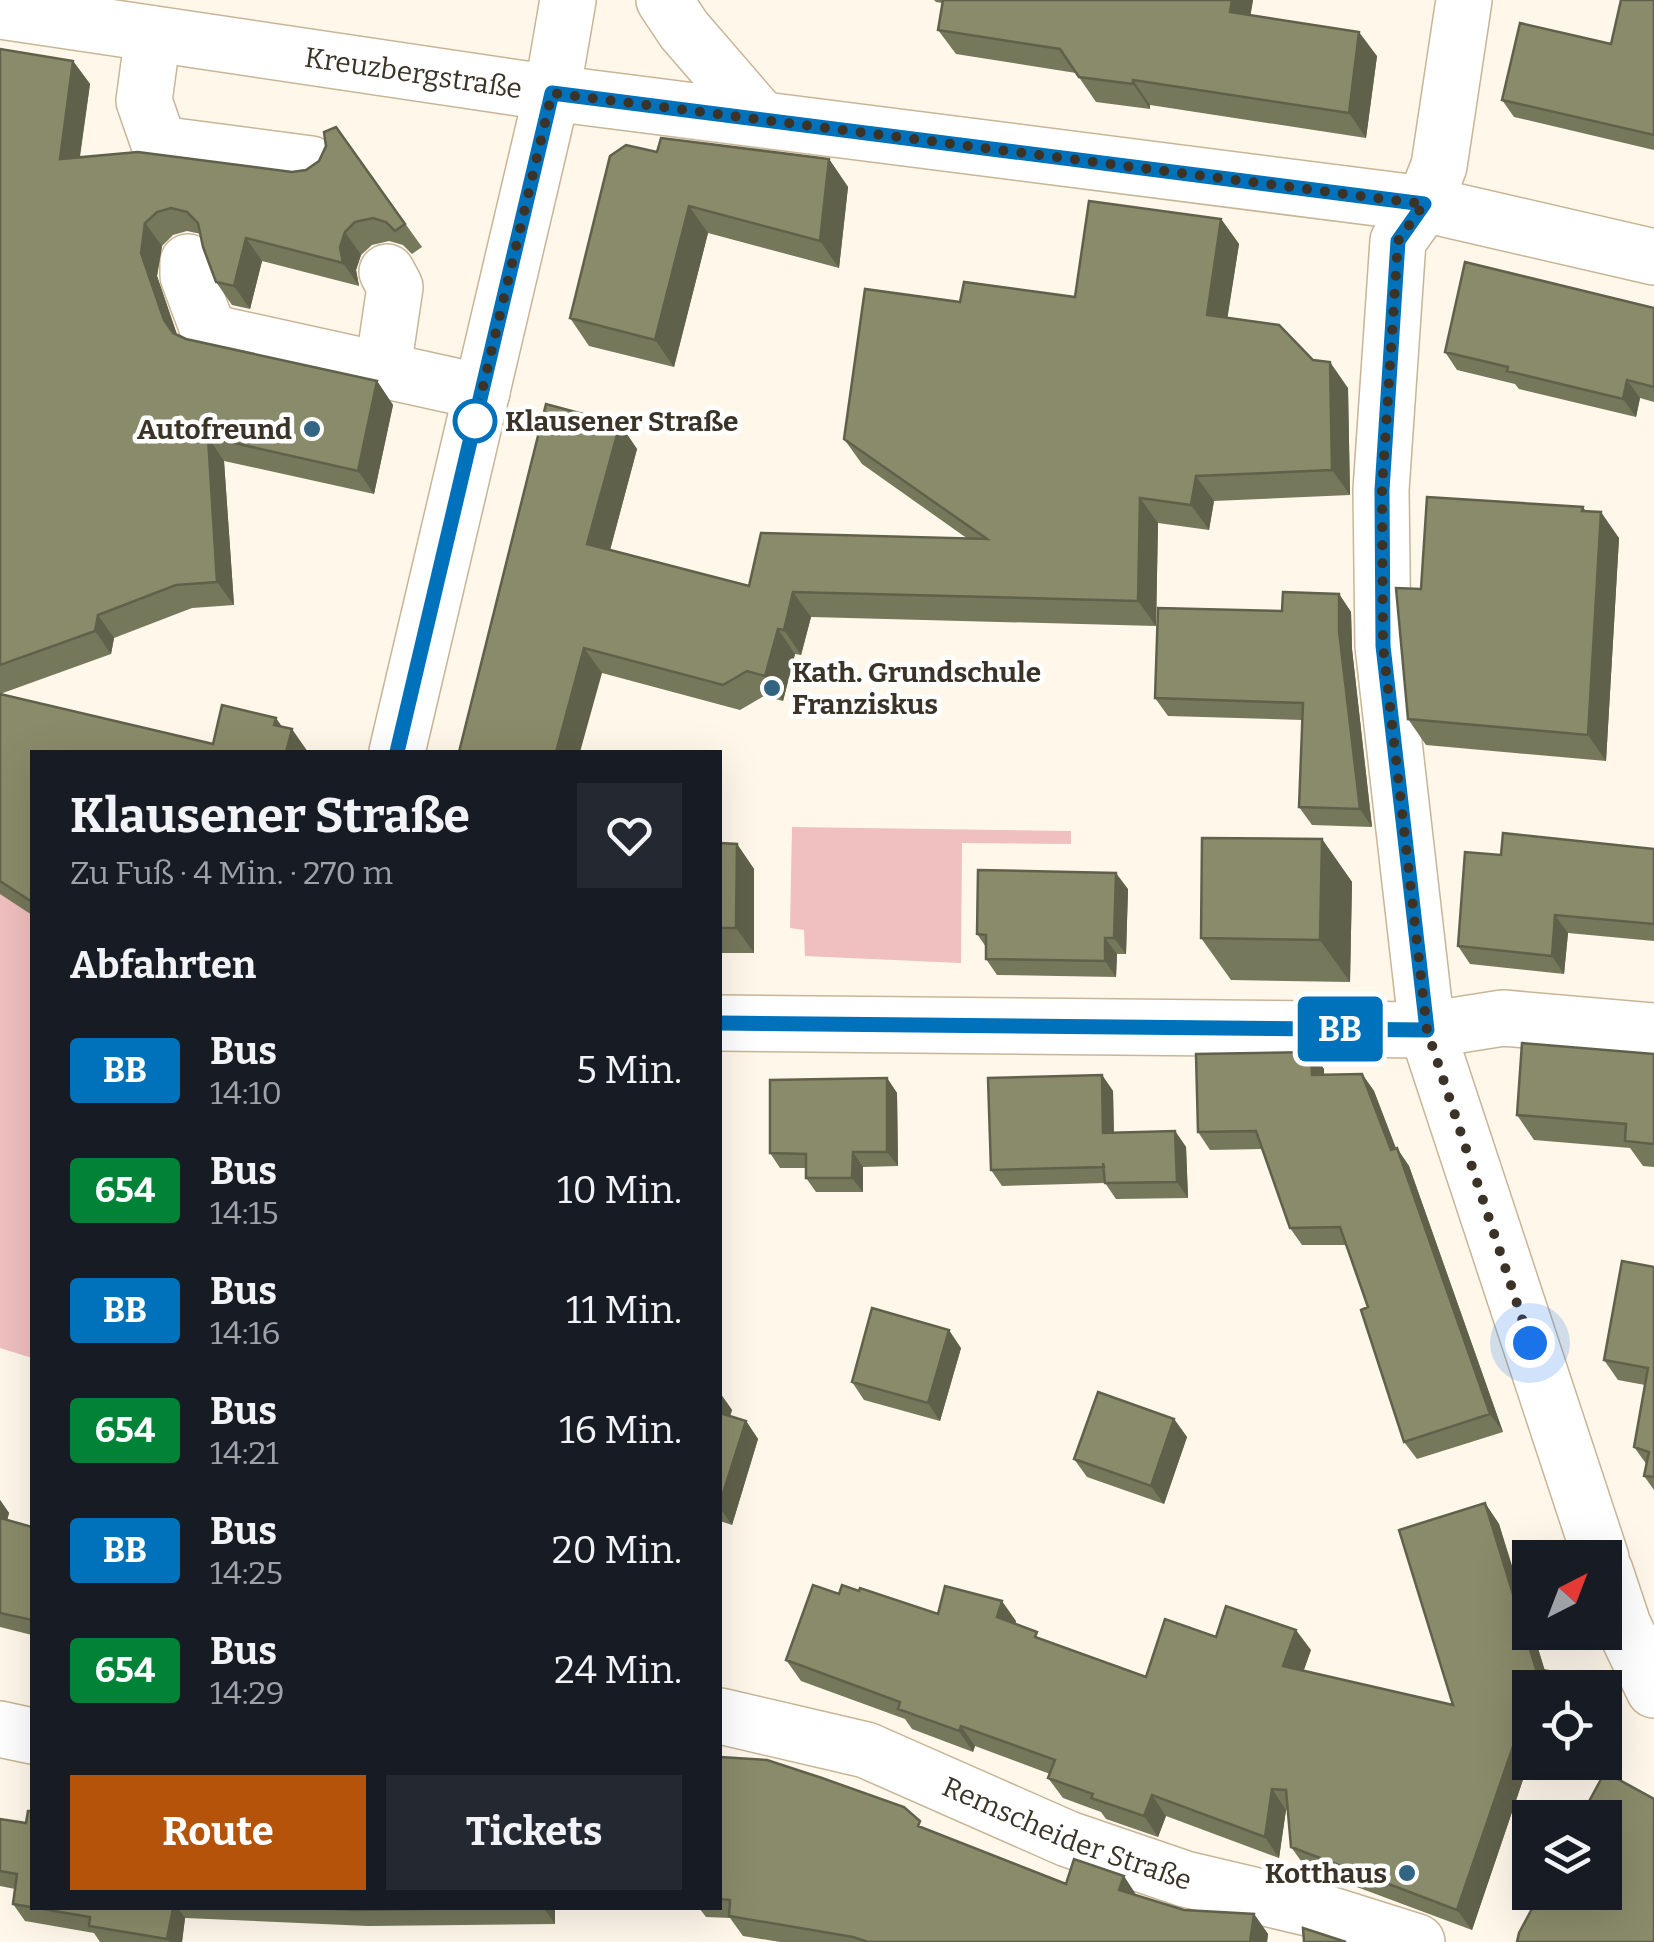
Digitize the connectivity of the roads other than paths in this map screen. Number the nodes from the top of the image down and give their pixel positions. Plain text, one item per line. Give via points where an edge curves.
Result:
1 (568, 0) edge
2 (664, 0) edge
3 (1464, 0) edge
4 (0, 10) edge
5 (153, 34) junction
6 (552, 93) junction
7 (760, 118) junction
8 (311, 164) edge
9 (1424, 204) junction
10 (1654, 257) edge
11 (188, 262) dead end
12 (387, 272) dead end
13 (382, 368) junction
14 (482, 392) junction
15 (397, 750) edge
16 (722, 1022) edge
17 (1427, 1030) junction
18 (1654, 1030) edge
19 (1595, 1540) edge
20 (1622, 1624) edge
21 (1654, 1690) edge
22 (722, 1716) edge
23 (0, 1728) edge
24 (30, 1736) edge
25 (1417, 1942) edge

1 - 6 street
2 - 7 street
3 - 9 street via 1439,166
4 - 5 street, Kreuzbergstraße
5 - 6 street, Kreuzbergstraße
5 - 8 street via 144,101 158,144 182,160
6 - 7 street, Kreuzbergstraße
6 - 14 street
7 - 9 street, Kreuzbergstraße
9 - 10 street, Kreuzbergstraße
9 - 17 street via 1398,241 1382,490 1383,646
11 - 13 street via 209,332
12 - 13 street via 395,287
13 - 14 street
14 - 15 street
16 - 17 street
17 - 18 street via 1503,1018
17 - 19 street
20 - 21 street
22 - 25 street, Remscheider Straße via 866,1750 1068,1840
23 - 24 street

